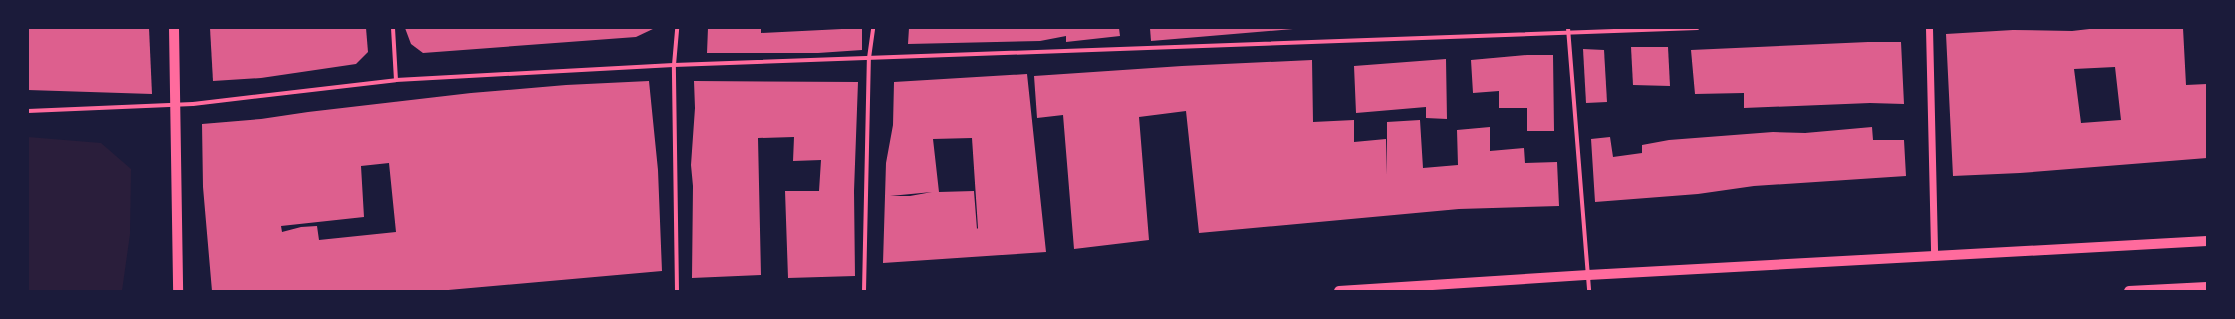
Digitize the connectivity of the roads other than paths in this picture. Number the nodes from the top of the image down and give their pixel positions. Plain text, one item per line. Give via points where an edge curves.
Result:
1 (174, 28) edge
2 (393, 28) edge
3 (677, 28) edge
4 (873, 28) edge
5 (1568, 28) edge
6 (1696, 28) edge
7 (1929, 28) edge
8 (1568, 33) junction
9 (869, 58) junction
10 (674, 65) junction
11 (396, 80) junction
12 (176, 104) junction
13 (28, 111) edge
14 (2207, 241) edge
15 (1934, 256) junction
16 (178, 272) junction
17 (1588, 275) junction
18 (2201, 289) edge
19 (178, 291) edge
20 (186, 291) edge
21 (677, 291) edge
22 (864, 291) edge
23 (1339, 291) edge
24 (1589, 291) edge
25 (2129, 291) edge

1 - 12 main road
2 - 11 street
3 - 10 street
4 - 9 street
5 - 8 street
6 - 8 street
7 - 15 street
8 - 9 street
8 - 17 street
9 - 10 street
9 - 22 street
10 - 11 street
10 - 21 street
11 - 12 street
12 - 13 street
12 - 16 main road
14 - 15 main road
15 - 17 main road
16 - 19 main road
16 - 20 main road
17 - 23 main road
17 - 24 street
18 - 25 main road

